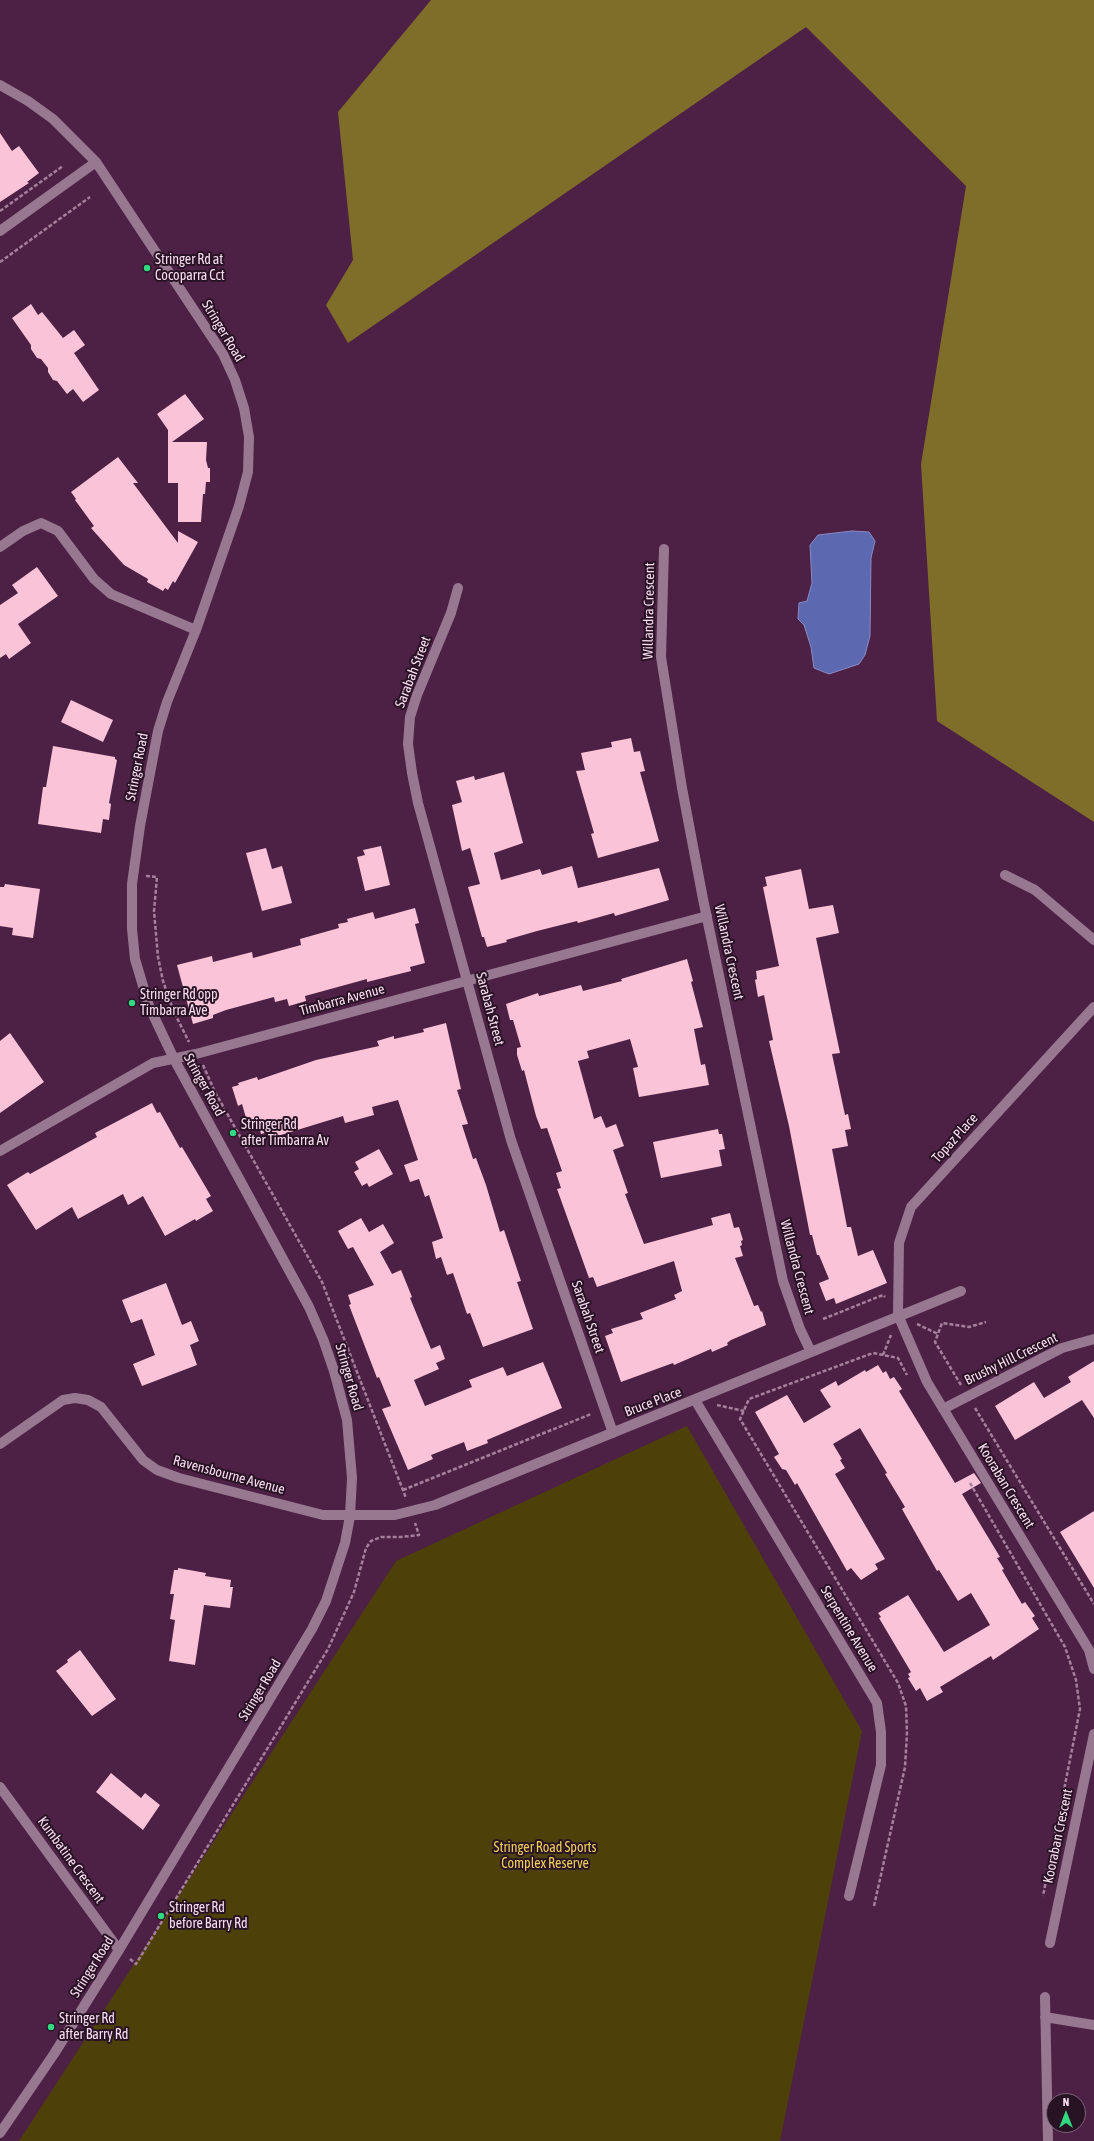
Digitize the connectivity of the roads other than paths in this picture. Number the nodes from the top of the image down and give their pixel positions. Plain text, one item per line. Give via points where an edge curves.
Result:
1 (0, 85) edge
2 (96, 162) junction
3 (0, 231) edge
4 (0, 547) edge
5 (664, 549) dead end
6 (458, 588) dead end
7 (196, 630) junction
8 (1005, 875) dead end
9 (707, 916) junction
10 (1094, 940) edge
11 (468, 981) junction
12 (1094, 1007) edge
13 (174, 1059) junction
14 (0, 1151) edge
15 (961, 1291) dead end
16 (898, 1315) junction
17 (1094, 1339) edge
18 (811, 1352) junction
19 (695, 1400) junction
20 (943, 1409) junction
21 (613, 1433) junction
22 (0, 1444) edge
23 (350, 1516) junction
24 (1091, 1648) edge
25 (1094, 1669) edge
26 (1094, 1734) edge
27 (0, 1787) edge
28 (849, 1896) dead end
29 (1050, 1943) dead end
30 (119, 1950) junction
31 (1045, 1997) dead end
32 (1045, 2017) junction
33 (1094, 2025) edge
34 (0, 2133) edge
35 (1048, 2141) edge

1 - 2 street, Stringer Road via 53,119
2 - 3 street
2 - 7 street, Stringer Road via 223,354 240,394 247,422 250,455 246,479
4 - 7 street via 41,522 58,530 94,579 111,594
5 - 9 street, Willandra Crescent via 661,657
6 - 11 street, Sarabah Street via 443,634 417,694 410,717 408,744 418,803
7 - 13 street, Stringer Road via 158,731 150,767 130,908 136,959 149,1006
8 - 10 street via 1035,890
9 - 11 street, Timbarra Avenue
9 - 18 street, Willandra Crescent via 783,1281
11 - 13 street, Timbarra Avenue
11 - 21 street, Sarabah Street via 511,1140
12 - 16 street, Topaz Place via 911,1207 899,1243
13 - 14 street, Timbarra Avenue via 153,1063
13 - 23 street, Stringer Road via 309,1307 323,1339 347,1420 352,1478
15 - 16 street, Bruce Place
16 - 18 street, Bruce Place
16 - 20 street, Kooraban Crescent via 927,1382
17 - 20 street, Brushy Hill Crescent via 1062,1348
18 - 19 street, Bruce Place
19 - 21 street, Bruce Place
19 - 28 street, Serpentine Avenue via 877,1703 881,1732 881,1765
20 - 24 street, Kooraban Crescent
21 - 23 street, Bruce Place via 435,1505 411,1512 381,1516
22 - 23 street, Ravensbourne Avenue via 63,1400 88,1400 101,1407 143,1460 157,1470 179,1478 323,1514
23 - 30 street, Stringer Road via 336,1574 312,1629
24 - 25 street, Kooraban Crescent
26 - 29 street, Kooraban Crescent
27 - 30 street, Kumbatine Crescent
30 - 34 street, Stringer Road via 54,2054
31 - 32 street
32 - 33 street
32 - 35 street

